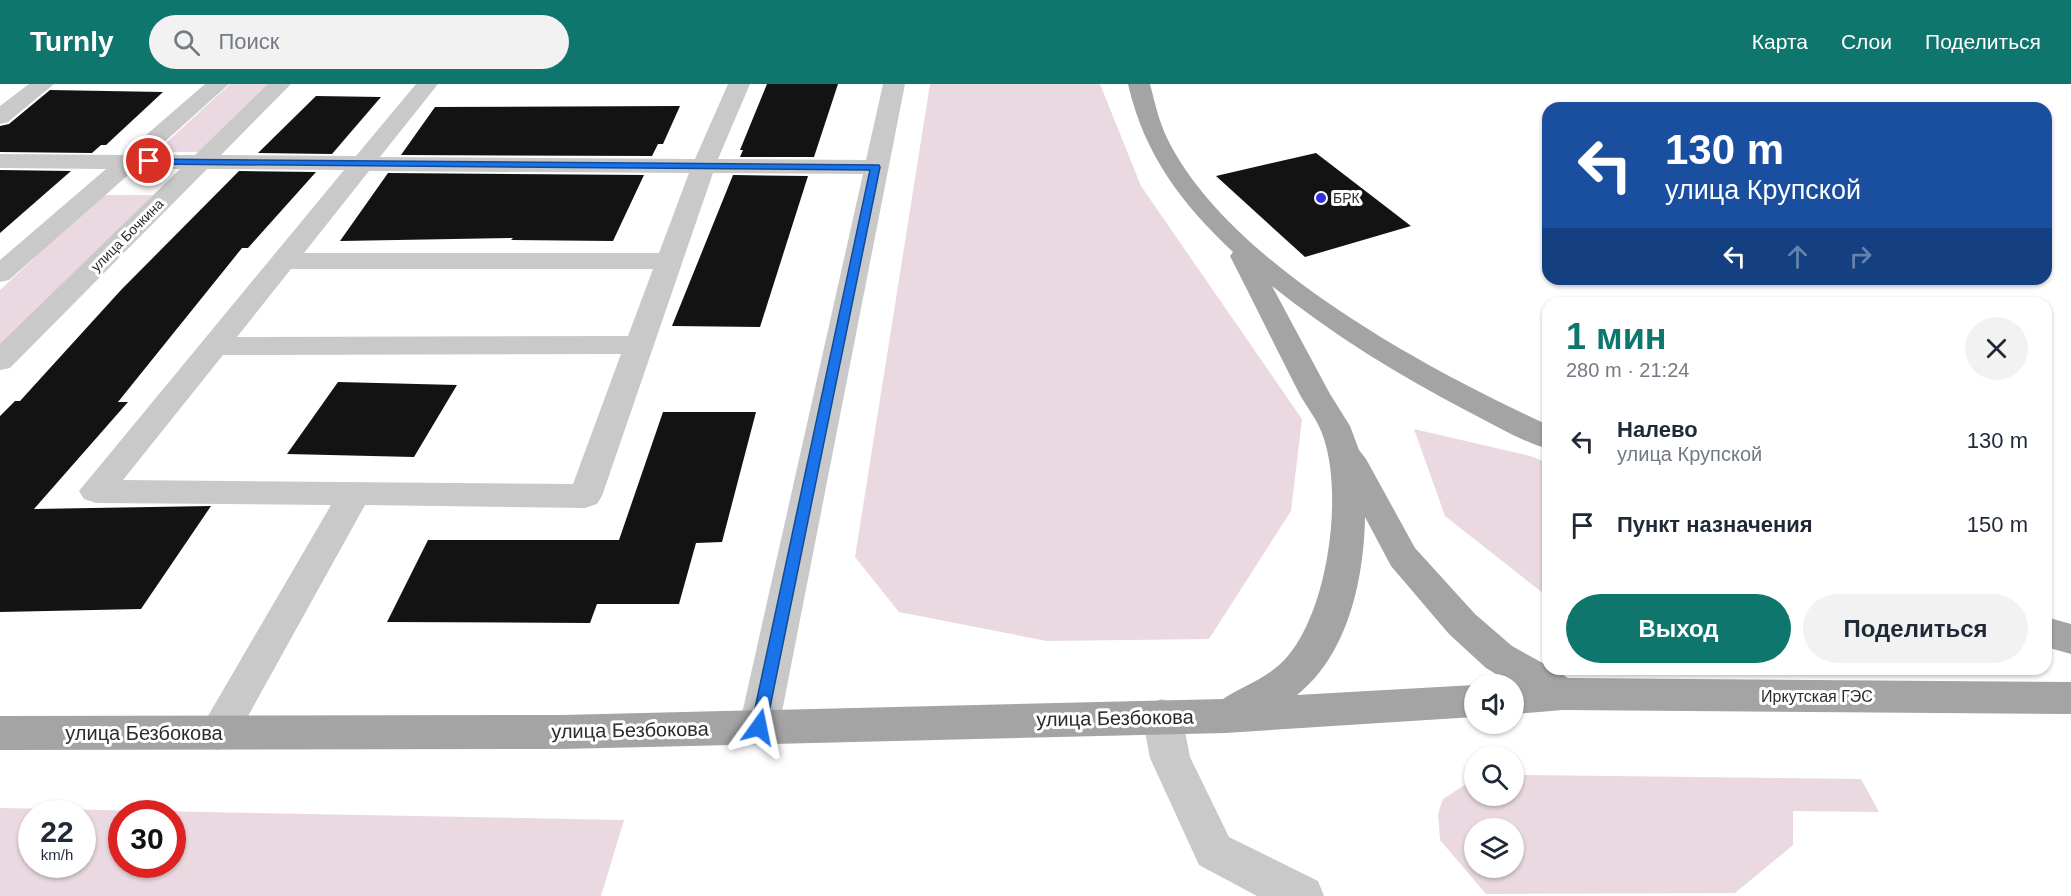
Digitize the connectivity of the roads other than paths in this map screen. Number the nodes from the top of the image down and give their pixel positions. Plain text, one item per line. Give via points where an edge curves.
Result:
1 (43, 84) edge
2 (218, 84) edge
3 (280, 84) edge
4 (427, 84) edge
5 (739, 84) edge
6 (894, 84) edge
7 (1139, 84) edge
8 (0, 117) edge
9 (0, 161) edge
10 (131, 161) junction
11 (202, 162) junction
12 (360, 163) junction
13 (703, 167) junction
14 (875, 167) junction
15 (1235, 242) junction
16 (282, 261) junction
17 (669, 261) junction
18 (0, 274) edge
19 (639, 345) junction
20 (213, 346) junction
21 (0, 361) edge
22 (1542, 435) edge
23 (1342, 444) junction
24 (354, 495) junction
25 (2052, 634) edge
26 (2071, 639) edge
27 (1563, 694) junction
28 (1524, 697) edge
29 (2071, 698) edge
30 (1464, 702) edge
31 (1162, 716) junction
32 (1225, 716) junction
33 (759, 727) junction
34 (0, 733) edge
35 (218, 733) junction
36 (1302, 896) edge

1 - 8 street
2 - 10 street
3 - 11 street, улица Бочкина
4 - 12 street
5 - 13 street
6 - 14 street
7 - 15 main road via 1161,147 1193,195
9 - 10 street
10 - 11 street
10 - 18 street
11 - 12 street
11 - 21 street, улица Бочкина
12 - 13 street
12 - 16 street
13 - 14 street
13 - 17 street
14 - 33 street
15 - 22 main road via 1291,288 1382,352
15 - 23 main road
16 - 17 street
16 - 20 street
17 - 19 street
19 - 20 street
19 - 24 street via 585,496
20 - 24 street via 96,492
23 - 27 main road via 1386,528 1419,576 1462,624 1499,657
23 - 32 main road via 1348,509 1340,582 1330,619 1300,670 1269,695
24 - 35 street
25 - 26 main road
27 - 28 main road
27 - 29 main road, Иркутская ГЭС
30 - 32 main road, улица Безбокова
31 - 32 main road, улица Безбокова
31 - 33 main road, улица Безбокова
31 - 36 street via 1170,758 1214,851
33 - 35 main road, улица Безбокова
34 - 35 main road, улица Безбокова

